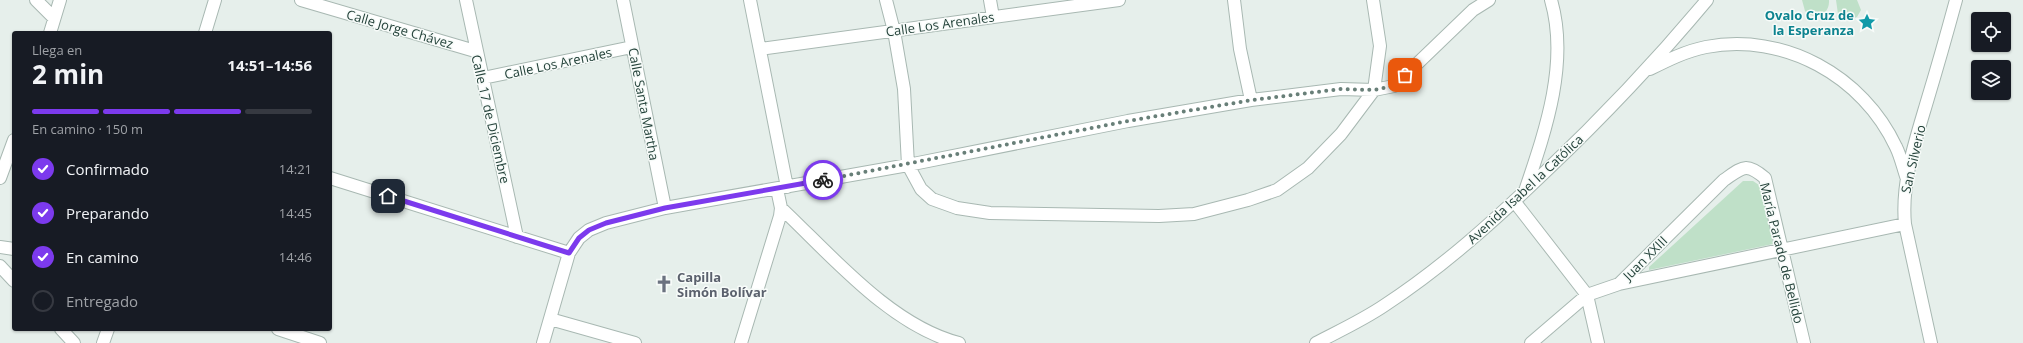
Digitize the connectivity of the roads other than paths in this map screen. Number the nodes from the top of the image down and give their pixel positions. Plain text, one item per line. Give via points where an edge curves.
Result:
1 (36, 0) edge
2 (60, 0) edge
3 (215, 0) edge
4 (301, 0) edge
5 (466, 0) edge
6 (623, 0) edge
7 (750, 0) edge
8 (886, 0) edge
9 (990, 0) edge
10 (1119, 0) edge
11 (1234, 0) edge
12 (1373, 0) edge
13 (1489, 0) edge
14 (1551, 0) edge
15 (1707, 0) edge
16 (1956, 0) edge
17 (1090, 2) edge
18 (993, 17) junction
19 (54, 18) junction
20 (51, 31) edge
21 (206, 31) edge
22 (894, 31) junction
23 (632, 47) junction
24 (760, 49) junction
25 (475, 51) junction
26 (1646, 71) junction
27 (483, 78) junction
28 (1374, 90) junction
29 (1252, 100) junction
30 (12, 145) edge
31 (908, 165) junction
32 (1753, 168) joint
33 (0, 178) edge
34 (332, 179) edge
35 (1907, 179) junction
36 (782, 188) junction
37 (1525, 191) junction
38 (1514, 201) junction
39 (665, 208) junction
40 (781, 208) junction
41 (1905, 224) junction
42 (517, 237) junction
43 (0, 247) edge
44 (12, 249) edge
45 (1782, 249) junction
46 (569, 253) junction
47 (0, 266) edge
48 (12, 279) edge
49 (1619, 284) junction
50 (1587, 295) junction
51 (550, 319) junction
52 (63, 331) edge
53 (107, 331) edge
54 (284, 331) edge
55 (607, 339) edge
56 (74, 343) edge
57 (103, 343) edge
58 (320, 343) edge
59 (543, 343) edge
60 (635, 343) edge
61 (741, 343) edge
62 (959, 343) edge
63 (1316, 343) edge
64 (1531, 343) edge
65 (1598, 343) edge
66 (1804, 343) edge
67 (1931, 343) edge

1 - 19 street
2 - 19 street
3 - 21 street
4 - 25 street, Calle Jorge Chávez
5 - 25 street, Calle 17 de Diciembre
6 - 23 street, Calle Santa Martha
7 - 24 street
8 - 22 street
9 - 18 street
10 - 17 street, Calle Los Arenales
11 - 29 street via 1240,48
12 - 28 street via 1380,46
13 - 28 street via 1473,10 1394,86
14 - 37 street via 1557,58 1552,102
15 - 26 street, Avenida Isabel la Católica
16 - 35 street, San Silverio
17 - 18 street, Calle Los Arenales
18 - 22 street, Calle Los Arenales
19 - 20 street
22 - 24 street, Calle Los Arenales
22 - 31 street via 904,89
23 - 27 street, Calle Los Arenales
23 - 39 street, Calle Santa Martha
24 - 36 street
25 - 27 street, Calle 17 de Diciembre
26 - 35 street via 1675,56 1740,44 1772,48 1804,58 1833,73 1859,94 1880,119 1896,147
26 - 37 street, Avenida Isabel la Católica
27 - 42 street, Calle 17 de Diciembre
28 - 29 street via 1341,89
28 - 31 street via 1341,134 1308,168 1277,190 1194,214 1070,215 957,208 932,199 921,189
29 - 31 street via 1128,121
30 - 33 street
31 - 36 street
32 - 45 street, María Parado de Bellido via 1765,178
32 - 49 street, Juan XXIII via 1742,168 1724,180
34 - 42 street
35 - 41 street, San Silverio via 1903,204
36 - 39 street
36 - 40 street
37 - 38 street, Avenida Isabel la Católica
38 - 50 street
38 - 63 street, Avenida Isabel la Católica via 1444,262 1385,305
39 - 46 street via 589,230 579,238
40 - 61 street
40 - 62 street via 888,306 917,327 942,339
41 - 45 street
41 - 67 street, San Silverio
42 - 46 street
43 - 44 street
45 - 49 street
45 - 66 street, María Parado de Bellido
46 - 51 street
47 - 48 street
49 - 50 street, Juan XXIII
50 - 64 street, Juan XXIII
50 - 65 street
51 - 55 street
51 - 59 street
52 - 56 street
53 - 57 street
54 - 58 street
55 - 60 street

